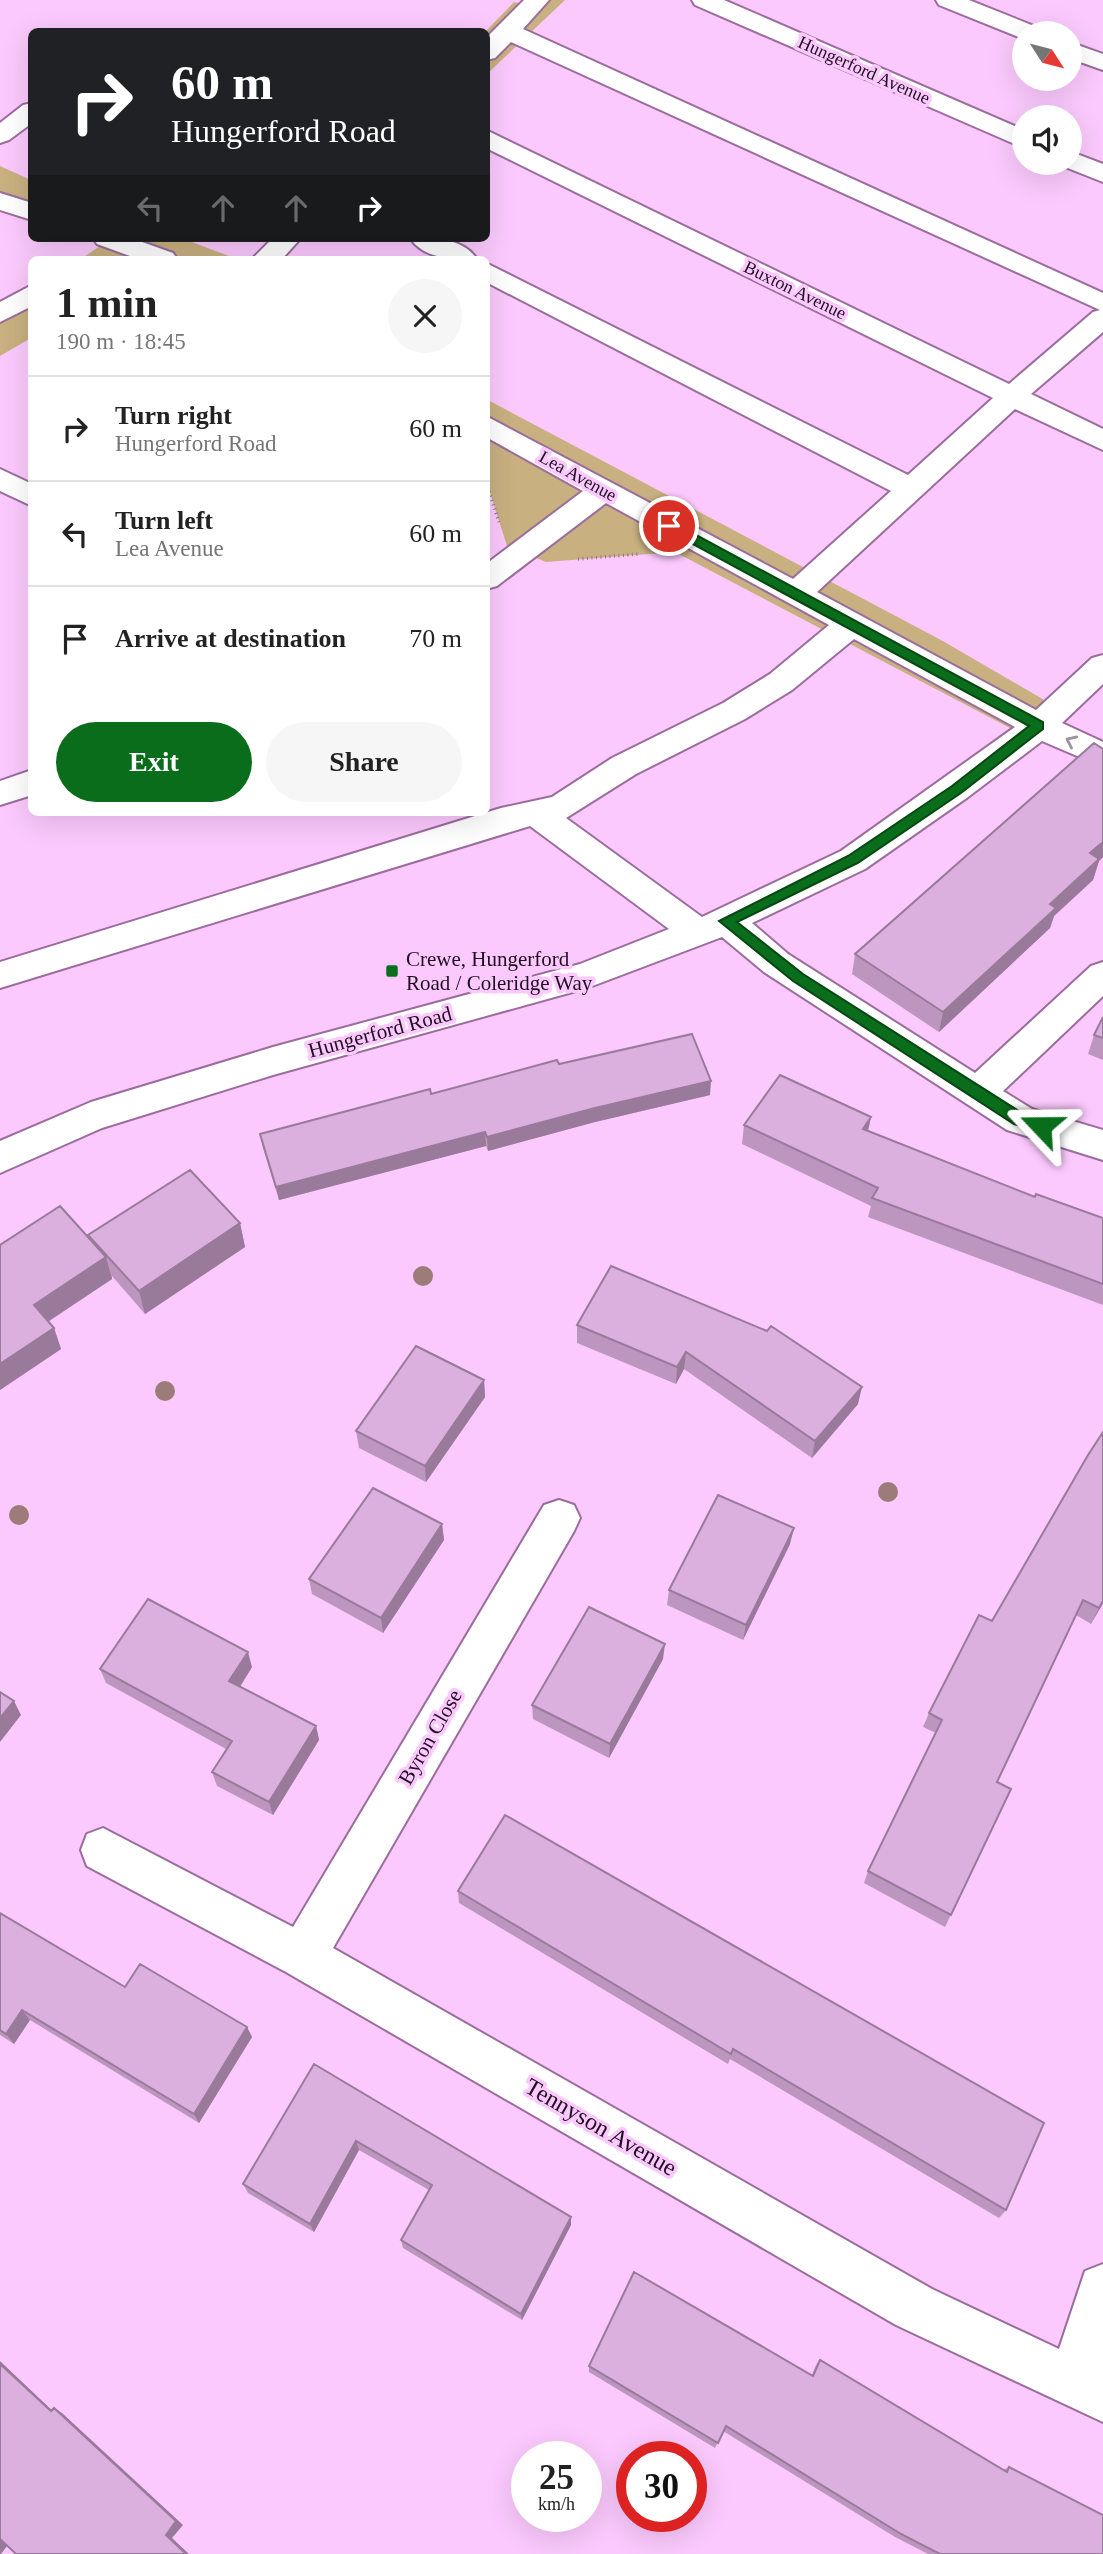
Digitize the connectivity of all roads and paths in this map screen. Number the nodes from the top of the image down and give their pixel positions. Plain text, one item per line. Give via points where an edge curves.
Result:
1 (704, 0) edge
2 (948, 0) edge
3 (525, 2) edge
4 (1012, 26) edge
5 (510, 32) junction
6 (490, 50) edge
7 (1082, 54) edge
8 (1103, 63) edge
9 (28, 113) edge
10 (0, 135) edge
11 (1012, 135) edge
12 (490, 140) edge
13 (1082, 165) edge
14 (1103, 174) edge
15 (0, 201) edge
16 (28, 211) edge
17 (284, 242) edge
18 (431, 242) edge
19 (102, 243) edge
20 (152, 256) edge
21 (269, 256) edge
22 (457, 256) edge
23 (490, 273) edge
24 (28, 296) edge
25 (1103, 303) edge
26 (0, 314) edge
27 (1103, 318) edge
28 (1012, 397) junction
29 (490, 427) edge
30 (1103, 442) edge
31 (0, 478) edge
32 (911, 489) junction
33 (603, 490) junction
34 (28, 495) edge
35 (490, 576) edge
36 (796, 594) junction
37 (851, 624) junction
38 (1103, 666) edge
39 (1039, 726) junction
40 (1103, 755) edge
41 (28, 783) edge
42 (0, 793) edge
43 (536, 813) junction
44 (712, 927) junction
45 (0, 975) edge
46 (1103, 975) edge
47 (977, 1093) junction
48 (1103, 1144) edge
49 (0, 1158) edge
50 (559, 1518) dead end
51 (103, 1850) dead end
52 (302, 1956) junction
53 (1103, 2289) edge
54 (1088, 2389) edge

1 - 11 street, Hungerford Avenue
2 - 4 street
3 - 5 street
5 - 6 street
5 - 25 street
7 - 8 street
9 - 10 street
12 - 28 street, Buxton Avenue
13 - 14 street
15 - 16 street
17 - 21 street
18 - 22 street
19 - 20 street
23 - 32 street
24 - 26 street
27 - 28 street
28 - 30 street, Buxton Avenue
28 - 32 street
29 - 33 street, Lea Avenue
31 - 34 street
32 - 36 street
33 - 35 street
33 - 36 street, Lea Avenue
36 - 37 street, Lea Avenue
37 - 39 street, Lea Avenue
37 - 43 street via 781,682 734,712 624,766 561,807
38 - 39 street, Hungerford Road
40 -> 39 street, Lea Avenue
39 - 44 street, Hungerford Road via 853,860
41 - 42 street
43 - 44 street
43 - 45 street
44 - 47 street
44 - 49 street, Hungerford Road via 587,975 273,1061 91,1117
46 - 47 street
47 - 48 street via 1020,1120
50 - 52 street, Byron Close
51 - 52 street, Tennyson Avenue
52 - 54 street, Tennyson Avenue via 914,2306
53 - 54 street

